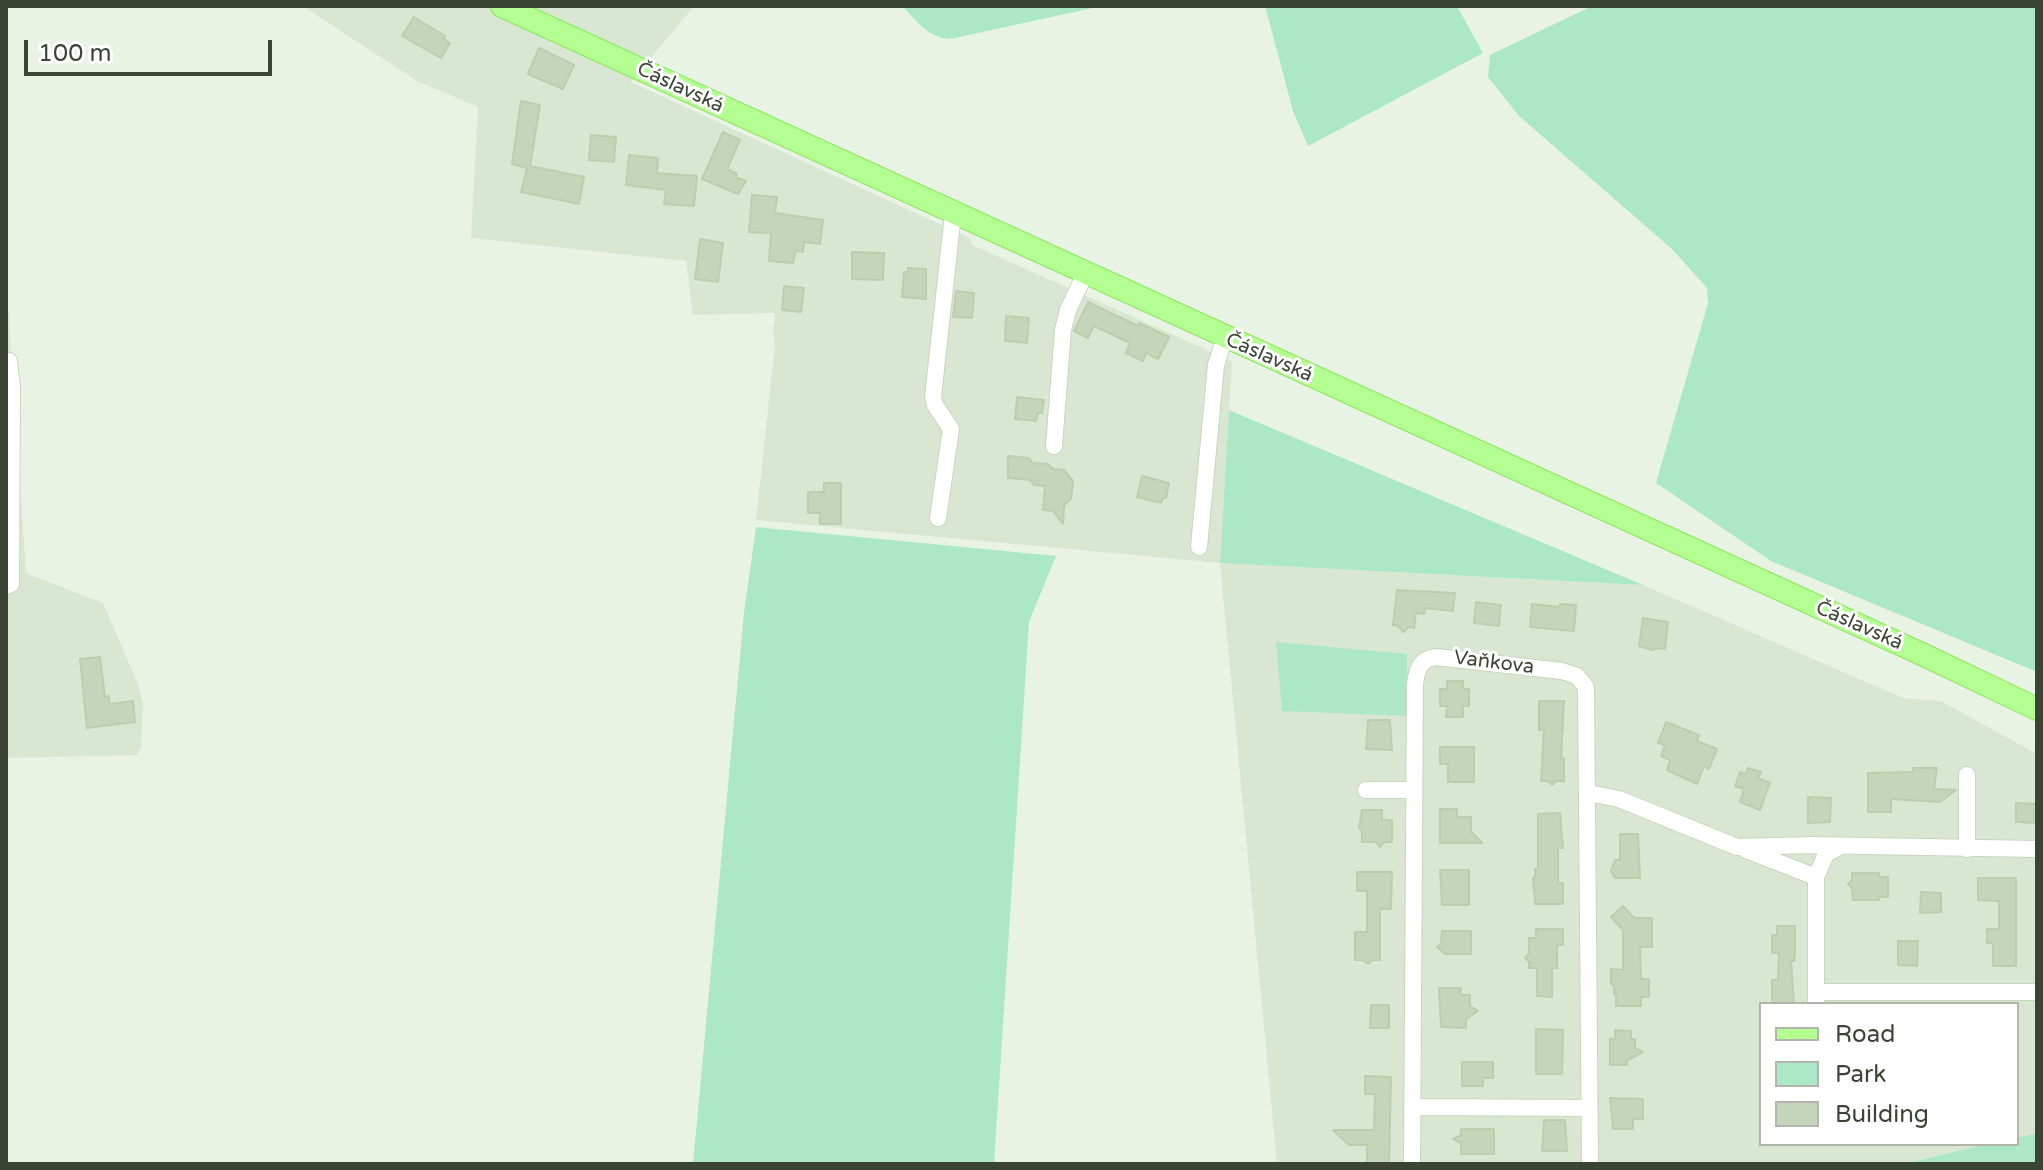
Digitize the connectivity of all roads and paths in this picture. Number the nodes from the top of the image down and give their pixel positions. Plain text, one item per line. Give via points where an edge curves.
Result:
1 (502, 6) edge
2 (953, 214) junction
3 (1085, 274) junction
4 (1225, 337) junction
5 (9, 361) dead end
6 (9, 388) edge
7 (1054, 446) dead end
8 (938, 518) dead end
9 (1199, 547) dead end
10 (6, 586) edge
11 (2037, 709) edge
12 (1967, 775) dead end
13 (1366, 790) dead end
14 (1414, 790) junction
15 (1589, 793) junction
16 (1737, 847) junction
17 (1839, 847) junction
18 (1967, 849) junction
19 (2037, 849) edge
20 (1816, 877) junction
21 (2037, 992) edge
22 (1816, 998) edge
23 (1959, 998) edge
24 (1412, 1107) junction
25 (1588, 1108) junction
26 (1412, 1164) edge
27 (1590, 1164) edge

1 - 2 main road, Čáslavská
2 - 3 main road, Čáslavská
2 - 8 street via 933,397 951,429
3 - 4 main road, Čáslavská
3 - 7 street via 1063,330
4 - 9 street via 1216,365
4 - 11 main road, Čáslavská
5 - 6 street
6 - 10 street via 11,584
12 - 18 street
13 - 14 street
14 - 15 street, Vaňkova via 1416,676 1422,662 1436,657 1562,671 1583,680 1588,695
14 - 24 street, Vaňkova
15 - 16 street via 1619,799
15 - 25 street, Vaňkova
16 - 17 street
16 - 20 street
17 - 18 street
17 - 20 street via 1826,854
18 - 19 street
20 - 22 street
21 - 23 street
22 - 23 street
24 - 25 street
24 - 26 street, Vaňkova
25 - 27 street, Vaňkova

